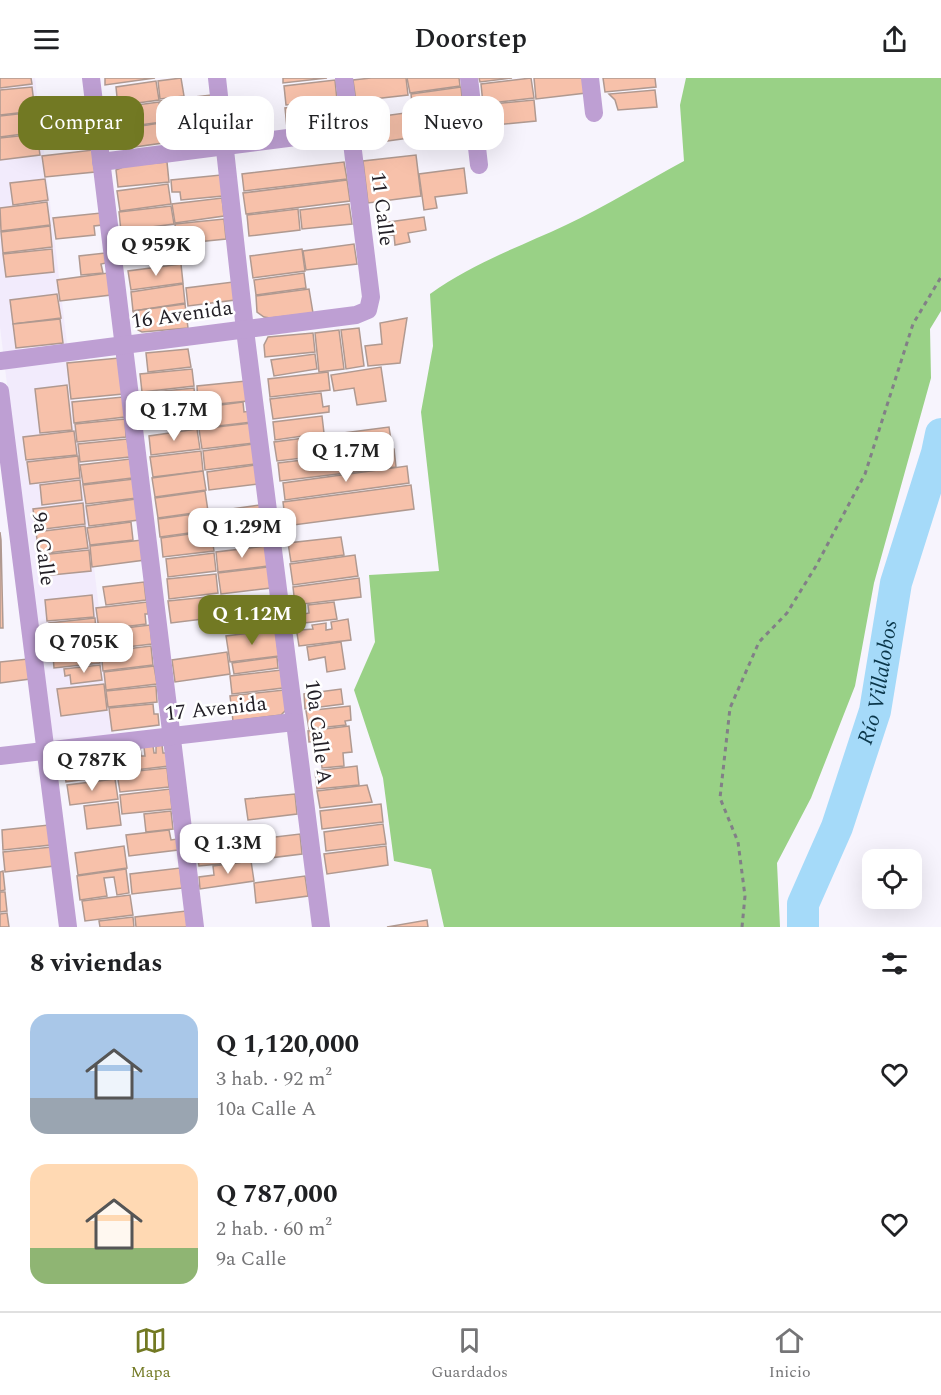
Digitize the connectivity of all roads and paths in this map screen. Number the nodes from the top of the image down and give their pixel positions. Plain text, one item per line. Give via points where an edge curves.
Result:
1 (91, 78) edge
2 (217, 78) edge
3 (344, 78) edge
4 (469, 78) edge
5 (590, 78) edge
6 (219, 96) edge
7 (346, 96) edge
8 (594, 113) dead end
9 (200, 150) edge
10 (225, 150) edge
11 (352, 150) edge
12 (101, 162) junction
13 (479, 165) dead end
14 (941, 277) edge
15 (368, 310) joint
16 (245, 330) junction
17 (124, 346) junction
18 (0, 361) edge
19 (0, 391) edge
20 (2, 423) edge
21 (294, 723) junction
22 (172, 736) junction
23 (45, 751) junction
24 (0, 756) edge
25 (68, 927) edge
26 (195, 927) edge
27 (321, 927) edge
28 (742, 927) edge

1 - 12 street
2 - 6 street, 10a Calle A
3 - 7 street, 11 Calle
4 - 13 street
5 - 8 street
9 - 12 street
10 - 16 street, 10a Calle A
11 - 15 street, 11 Calle via 371,300
12 - 17 street
14 - 28 path via 913,324 866,474 787,613 759,642 730,708 720,798 738,842 745,896
15 - 16 street, 16 Avenida via 356,315
16 - 17 street, 16 Avenida
16 - 21 street, 10a Calle A
17 - 18 street, 16 Avenida
17 - 22 street
19 - 20 street, 9a Calle
20 - 23 street, 9a Calle
21 - 22 street, 17 Avenida
21 - 27 street, 10a Calle A
22 - 23 street, 17 Avenida
22 - 26 street
23 - 24 street, 17 Avenida
23 - 25 street, 9a Calle

